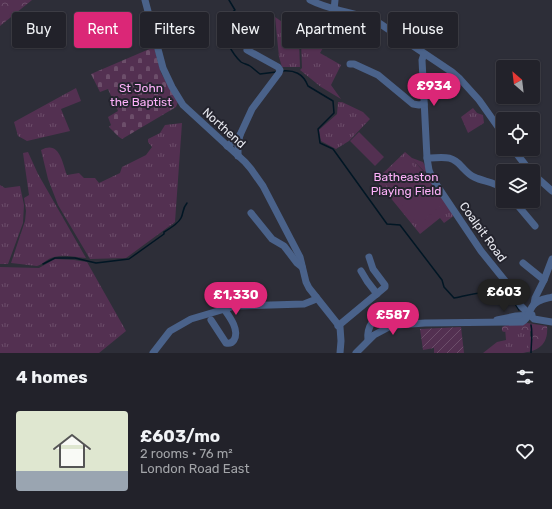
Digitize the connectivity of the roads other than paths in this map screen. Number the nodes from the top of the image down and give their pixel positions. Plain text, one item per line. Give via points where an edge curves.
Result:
1 (145, 0) edge
2 (310, 0) edge
3 (335, 0) edge
4 (334, 10) junction
5 (247, 50) dead end
6 (424, 54) junction
7 (350, 64) dead end
8 (424, 104) junction
9 (496, 124) edge
10 (240, 135) junction
11 (227, 146) junction
12 (238, 156) junction
13 (427, 158) junction
14 (540, 180) edge
15 (496, 184) edge
16 (552, 191) edge
17 (520, 208) edge
18 (251, 213) dead end
19 (535, 226) dead end
20 (368, 257) dead end
21 (552, 259) edge
22 (523, 263) dead end
23 (302, 267) junction
24 (361, 271) dead end
25 (544, 280) junction
26 (377, 294) junction
27 (316, 297) junction
28 (552, 297) edge
29 (534, 304) junction
30 (224, 309) junction
31 (387, 309) dead end
32 (529, 315) junction
33 (552, 317) edge
34 (211, 320) dead end
35 (552, 322) edge
36 (339, 326) junction
37 (368, 340) junction
38 (152, 353) edge
39 (340, 353) edge
40 (356, 353) edge

1 - 11 street, Northend via 164,73 172,88 182,104
2 - 4 street
3 - 4 street
4 - 6 street via 376,21
5 - 10 street via 278,67 280,72 252,109
6 - 8 street, Coalpit Road
6 - 9 street via 452,72 467,86
7 - 8 street via 378,75 413,104
8 - 13 street, Coalpit Road
10 - 11 street
10 - 12 street
11 - 12 street, Northend
12 - 23 street, Northend via 263,186 300,256
13 - 15 street via 451,158 472,177
13 - 32 street, Coalpit Road via 432,178 480,251
14 - 16 street
17 - 19 street
18 - 23 street via 272,239 284,246
20 - 26 street via 386,285
21 - 25 street
22 - 25 street
23 - 27 street, Northend via 306,282
24 - 26 street
25 - 29 street
26 - 36 street
27 - 30 street via 304,304 235,306
27 - 36 street, Northend
28 - 29 street
29 - 32 street
30 - 34 street via 235,329 235,339 232,342 226,343
30 - 38 street via 191,319 178,326 170,331
31 - 37 street via 374,318 367,332
32 - 33 street
32 - 35 street via 537,320
32 - 37 street via 485,323 415,323 389,327
36 - 39 street
37 - 40 street

